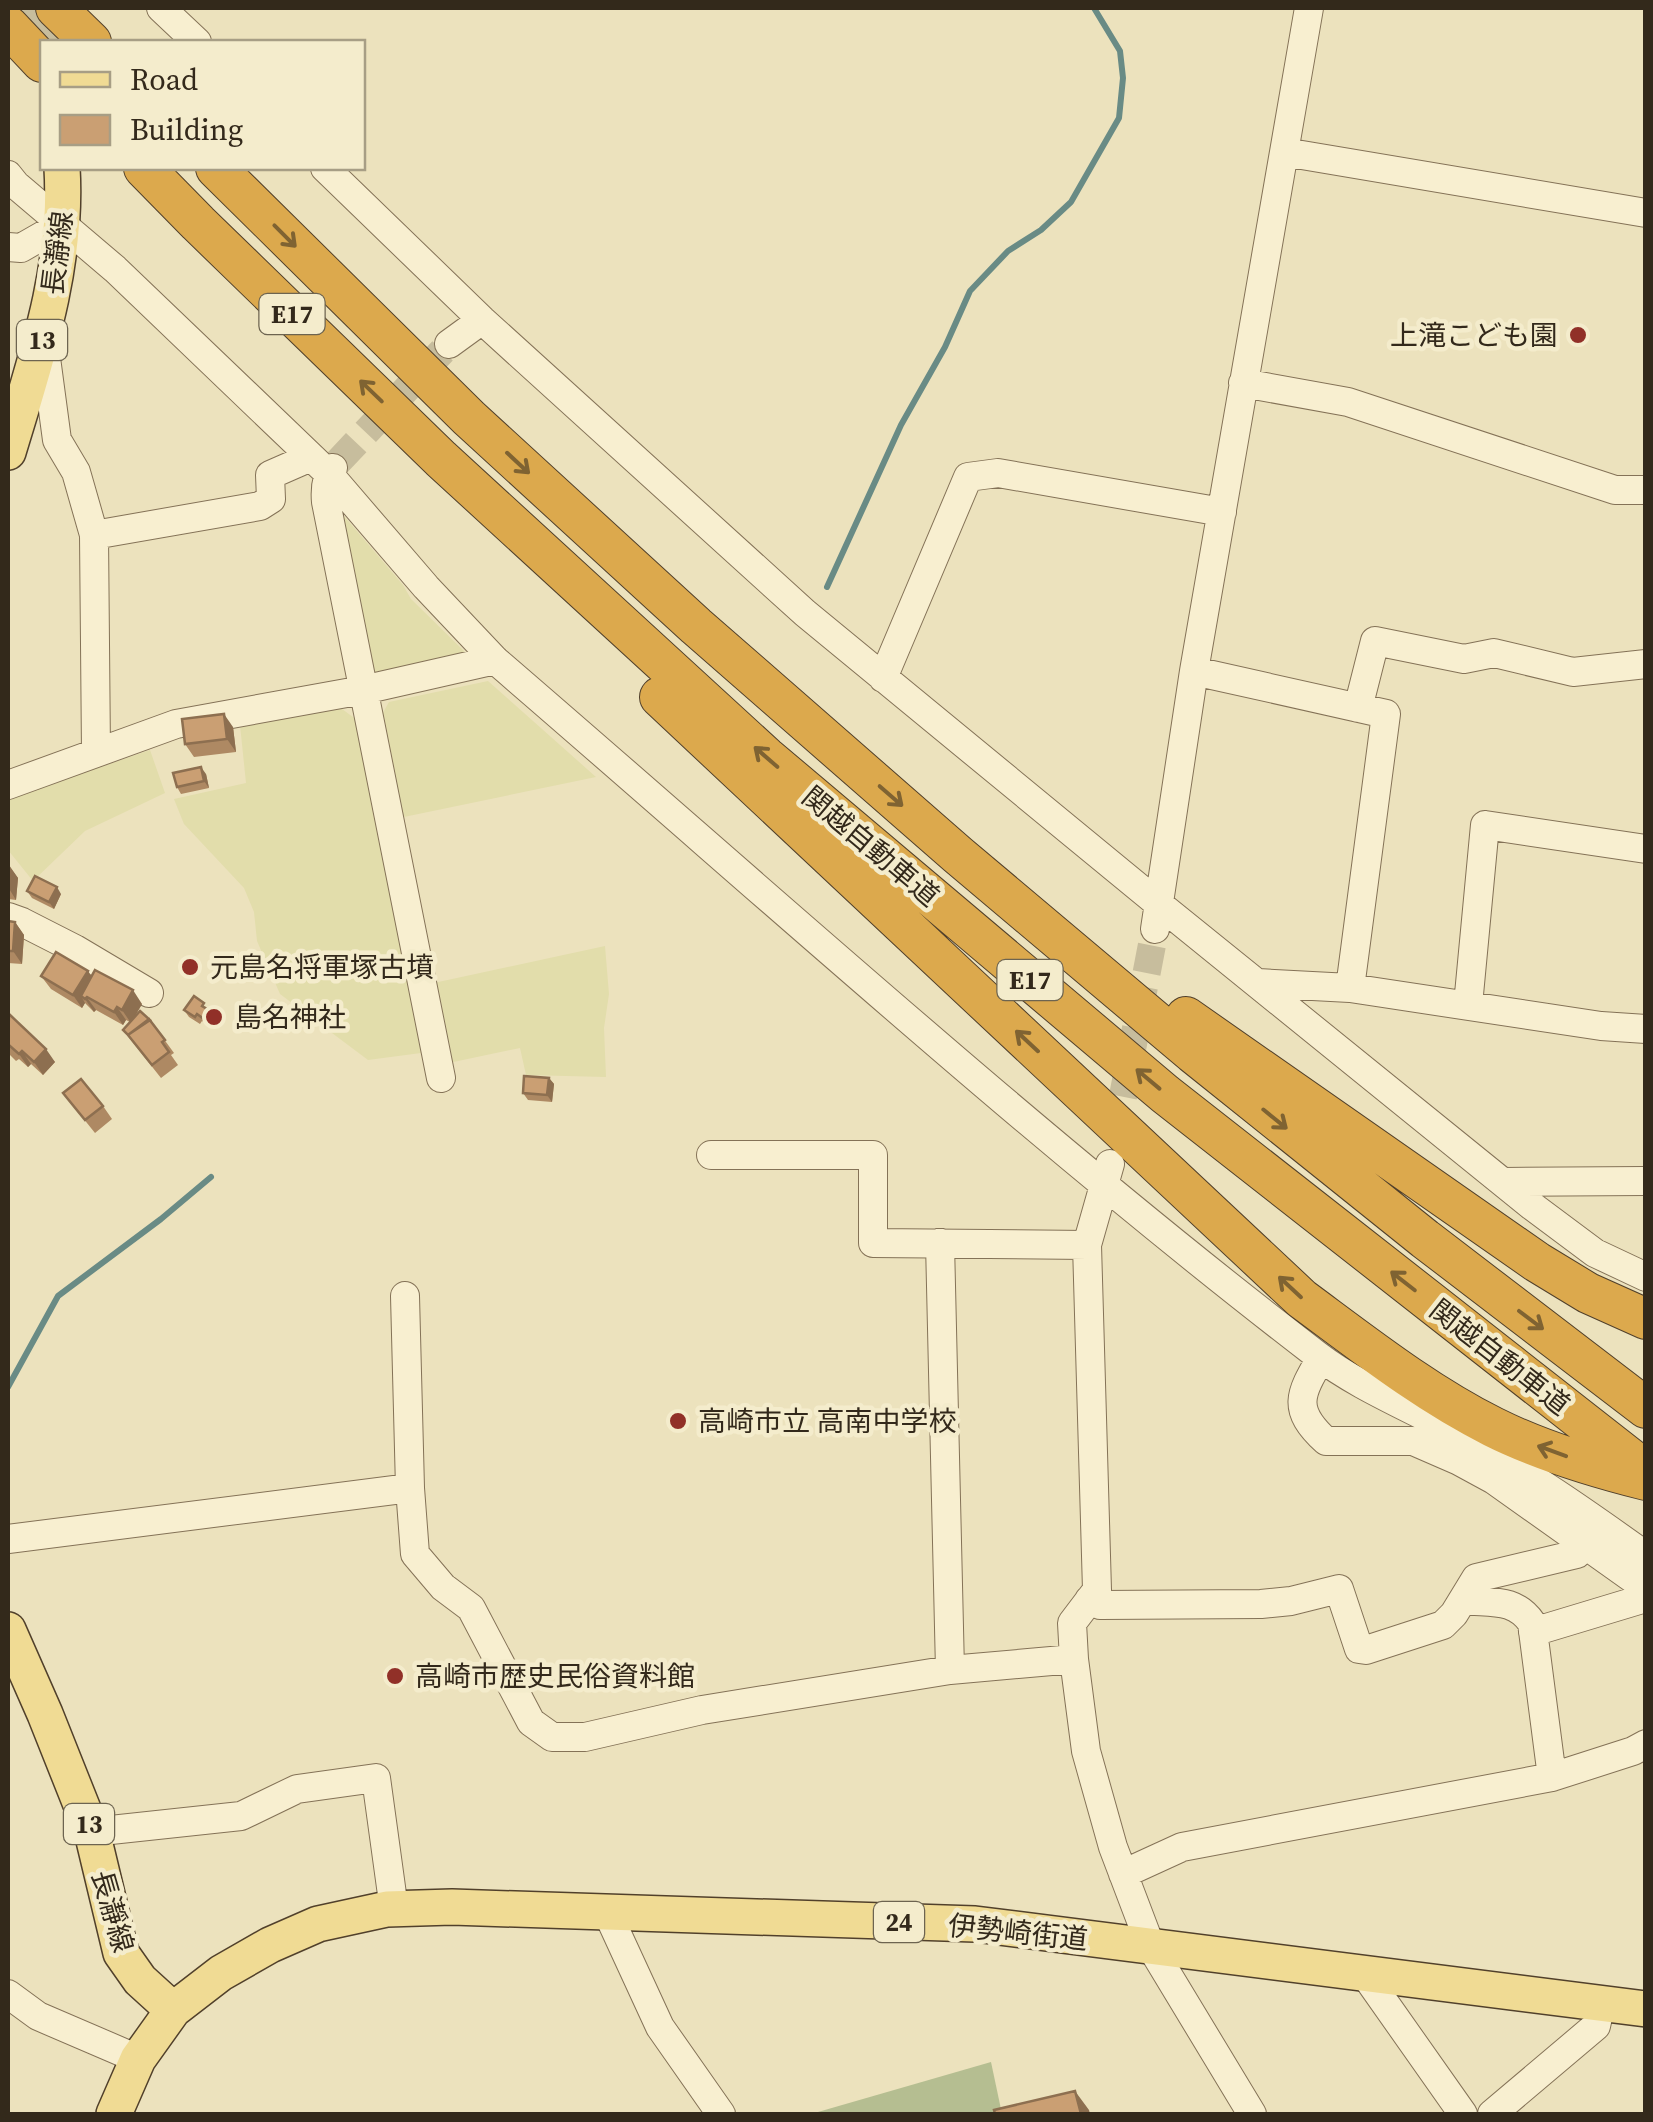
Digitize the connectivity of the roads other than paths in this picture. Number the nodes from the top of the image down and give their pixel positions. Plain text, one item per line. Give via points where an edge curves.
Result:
1 (56, 8) edge
2 (161, 8) edge
3 (1308, 8) edge
4 (8, 26) edge
5 (89, 40) edge
6 (195, 40) edge
7 (40, 60) edge
8 (1284, 152) junction
9 (62, 170) edge
10 (146, 170) edge
11 (218, 170) edge
12 (328, 170) edge
13 (8, 175) edge
14 (1646, 213) edge
15 (63, 224) junction
16 (8, 247) edge
17 (482, 320) junction
18 (44, 336) junction
19 (448, 344) tunnel mouth
20 (1244, 383) junction
21 (8, 452) edge
22 (441, 459) junction
23 (326, 464) junction
24 (1646, 490) edge
25 (1222, 512) junction
26 (94, 535) junction
27 (496, 660) junction
28 (1646, 664) edge
29 (1194, 671) junction
30 (884, 678) junction
31 (363, 690) junction
32 (1358, 708) junction
33 (96, 753) junction
34 (8, 785) edge
35 (1646, 850) edge
36 (958, 855) junction
37 (8, 917) edge
38 (1157, 917) junction
39 (1258, 983) junction
40 (1350, 988) junction
41 (150, 993) dead end
42 (1468, 1005) junction
43 (1646, 1029) edge
44 (441, 1078) dead end
45 (711, 1156) dead end
46 (1108, 1175) junction
47 (1646, 1181) edge
48 (1502, 1182) junction
49 (940, 1244) junction
50 (1087, 1245) junction
51 (1646, 1277) edge
52 (404, 1296) dead end
53 (1646, 1318) edge
54 (1321, 1358) junction
55 (1646, 1408) edge
56 (1646, 1470) edge
57 (1646, 1480) edge
58 (410, 1488) junction
59 (8, 1539) edge
60 (1586, 1545) junction
61 (1646, 1556) edge
62 (1646, 1588) edge
63 (1646, 1596) edge
64 (1089, 1600) junction
65 (1464, 1600) junction
66 (8, 1630) edge
67 (1534, 1632) junction
68 (1074, 1659) junction
69 (950, 1670) junction
70 (1646, 1744) edge
71 (1552, 1777) junction
72 (92, 1832) junction
73 (1123, 1874) junction
74 (394, 1910) junction
75 (607, 1912) junction
76 (1152, 1947) junction
77 (1363, 1972) junction
78 (8, 1994) edge
79 (1601, 2004) junction
80 (1646, 2009) edge
81 (173, 2010) junction
82 (138, 2058) junction
83 (114, 2114) edge
84 (721, 2114) edge
85 (1252, 2114) edge
86 (1463, 2114) edge
87 (1492, 2114) edge

1 - 5 highway
2 - 6 street
3 - 8 street
4 - 7 highway
8 - 14 street
8 - 20 street
9 - 15 main road, 長瀞線 / 13
22 -> 10 highway, 関越自動車道 / E17
11 -> 36 highway, 関越自動車道 / E17 via 483,431
12 - 17 street
13 - 15 street
15 - 16 street via 22,248
15 - 18 main road, 長瀞線 / 13
15 - 23 street
17 - 19 street
17 - 30 street via 804,614
18 - 21 main road, 長瀞線 / 13
18 - 26 street via 58,440 76,472
20 - 24 street via 1348,402 1616,490
20 - 25 street
56 -> 22 highway, 関越自動車道 / E17 via 1181,1106 970,930 766,757
57 -> 22 highway via 1596,1468 1493,1427 1302,1298 650,687
23 - 26 street via 270,475 271,498 260,506
23 - 27 street via 426,587
23 - 31 street via 326,502
25 - 29 street
25 - 30 street via 998,474 968,477
26 - 33 street
27 - 31 street
27 - 46 street
28 - 32 street via 1573,672 1494,653 1464,659 1375,641
29 - 32 street
29 - 38 street
30 - 38 street
31 - 33 street via 176,724
31 - 44 street
32 - 40 street via 1386,714
33 - 34 street
35 - 42 street via 1485,825
36 - 53 highway via 1538,1262
36 -> 55 highway, 関越自動車道 / E17 via 1208,1066
37 - 41 street
38 - 39 street
39 - 40 street
39 - 48 street
40 - 42 street
42 - 43 street
45 - 49 street via 873,1156 872,1244
46 - 50 street
46 - 54 street
47 - 48 street
48 - 51 street via 1596,1252
49 - 50 street
49 - 69 street
50 - 64 street via 1097,1590
52 - 58 street
54 - 60 street via 1302,1404 1326,1440 1413,1440 1494,1480
54 - 61 street via 1510,1462
58 - 59 street
58 - 69 street via 414,1554 472,1608 531,1722 552,1738 585,1738 702,1710
60 - 62 street
60 - 65 street via 1578,1554 1476,1578
63 - 67 street
64 - 65 street via 1242,1605 1339,1589 1359,1649 1366,1650 1443,1625
64 - 68 street via 1072,1623
65 - 67 street via 1514,1606
66 - 72 main road, 長瀞線 / 13
67 - 71 street
68 - 69 street
68 - 73 street via 1086,1751
70 - 71 street
71 - 73 street via 1182,1846
72 - 74 street via 241,1816 297,1789 376,1778
72 - 81 main road, 長瀞線 / 13 via 121,1953
73 - 76 street
74 - 75 main road, 伊勢崎街道 / 24
74 - 81 main road, 伊勢崎街道 / 24 via 318,1924 221,1973
75 - 76 main road, 伊勢崎街道 / 24 via 975,1924
75 - 84 street via 660,2027
76 - 77 main road, 伊勢崎街道 / 24
76 - 85 street
77 - 79 main road, 伊勢崎街道 / 24
77 - 86 street
78 - 82 street via 38,2016
79 - 80 main road, 伊勢崎街道 / 24
79 - 87 street via 1596,2026
81 - 82 main road
82 - 83 main road

